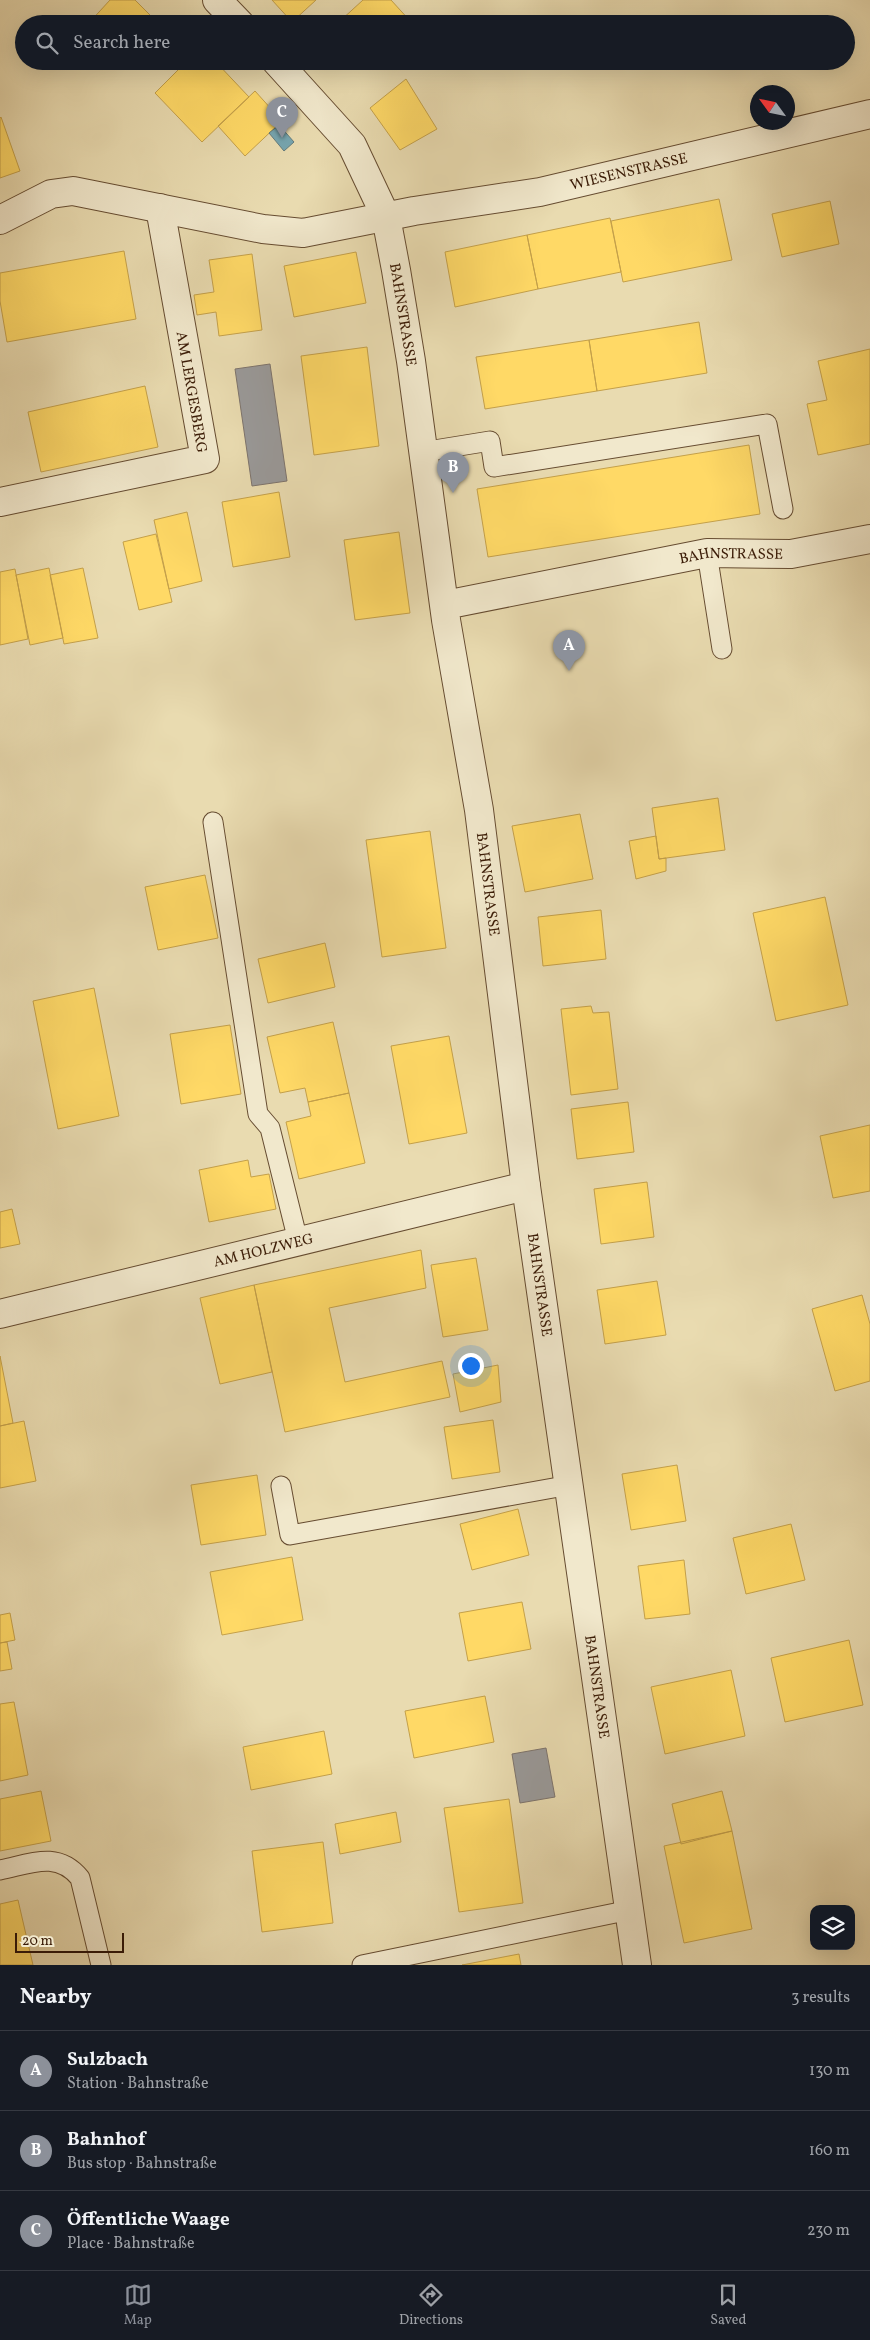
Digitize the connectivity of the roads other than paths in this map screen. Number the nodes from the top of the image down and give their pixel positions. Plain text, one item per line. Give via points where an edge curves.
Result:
1 (217, 0) edge
2 (231, 15) edge
3 (284, 70) edge
4 (870, 114) edge
5 (160, 208) junction
6 (386, 217) junction
7 (0, 220) edge
8 (422, 452) junction
9 (0, 502) edge
10 (782, 509) dead end
11 (870, 539) edge
12 (707, 553) junction
13 (445, 604) junction
14 (722, 649) dead end
15 (213, 822) dead end
16 (526, 1186) junction
17 (298, 1241) junction
18 (0, 1314) edge
19 (570, 1485) junction
20 (281, 1486) dead end
21 (0, 1870) edge
22 (630, 1910) junction
23 (101, 1965) edge
24 (362, 1965) edge
25 (638, 1965) edge

1 - 2 street
3 - 6 street, BAHNSTRASSE via 352,146
4 - 6 street, WIESENSTRASSE via 540,192
5 - 6 street via 263,229 303,233
5 - 7 street via 73,191 51,194
5 - 9 street, AM LERGESBERG via 205,458
6 - 8 street, BAHNSTRASSE via 411,361
8 - 10 lane via 490,440 494,467 767,424
8 - 13 street, BAHNSTRASSE
11 - 12 street, BAHNSTRASSE via 791,554
12 - 13 street, BAHNSTRASSE
12 - 14 lane
13 - 16 street, BAHNSTRASSE via 480,810
15 - 17 lane via 258,1114 270,1128
16 - 17 street, AM HOLZWEG
16 - 19 street, BAHNSTRASSE
17 - 18 street, AM HOLZWEG
19 - 20 lane via 290,1535
19 - 22 street, BAHNSTRASSE
21 - 23 lane via 46,1860 71,1867 80,1878
22 - 24 lane
22 - 25 street, BAHNSTRASSE

